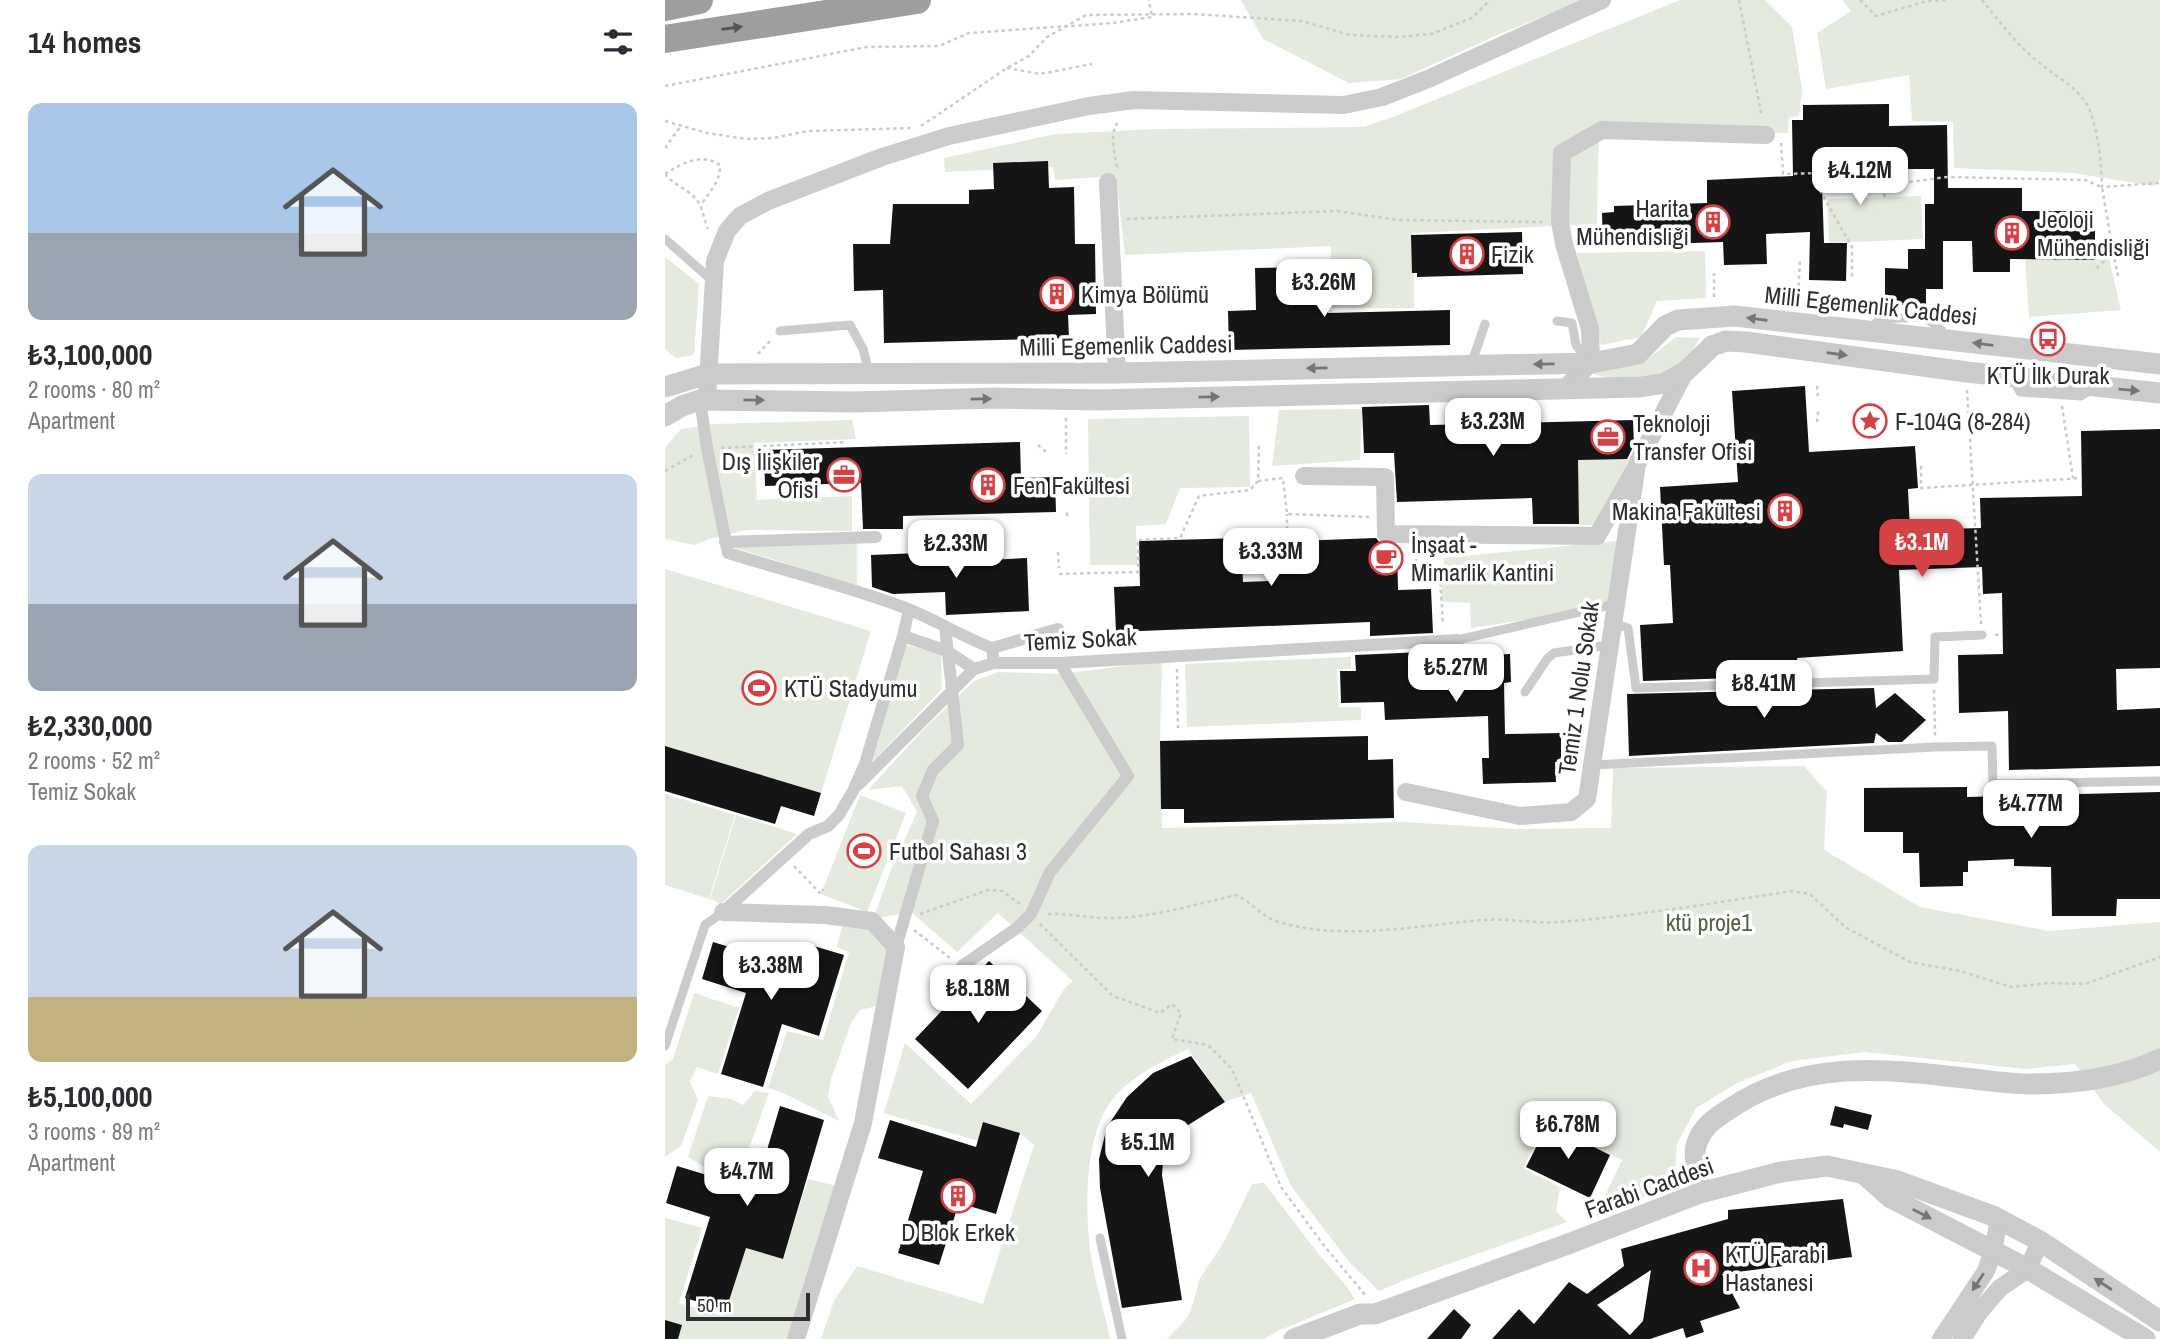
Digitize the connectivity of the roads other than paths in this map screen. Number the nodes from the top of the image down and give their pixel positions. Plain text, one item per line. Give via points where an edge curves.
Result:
1 (699, 0) edge
2 (917, 0) edge
3 (1602, 0) edge
4 (665, 7) edge
5 (665, 39) edge
6 (1766, 135) road end
7 (1113, 175) road end
8 (665, 239) edge
9 (713, 281) junction
10 (1710, 307) junction
11 (1557, 321) dead end
12 (1485, 324) dead end
13 (780, 331) road end
14 (1712, 346) junction
15 (1591, 363) junction
16 (2160, 364) edge
17 (1471, 365) junction
18 (1685, 372) junction
19 (870, 373) junction
20 (1117, 373) junction
21 (708, 374) junction
22 (2012, 378) junction
23 (665, 387) edge
24 (1640, 387) junction
25 (2096, 387) junction
26 (1565, 388) junction
27 (2160, 393) edge
28 (704, 400) junction
29 (1668, 405) junction
30 (665, 416) edge
31 (1637, 464) junction
32 (1304, 476) dead end
33 (876, 537) dead end
34 (725, 542) junction
35 (1615, 604) junction
36 (909, 610) junction
37 (1612, 623) junction
38 (945, 626) junction
39 (1058, 629) dead end
40 (1982, 635) road end
41 (904, 636) junction
42 (1457, 640) joint
43 (1609, 645) junction
44 (992, 648) junction
45 (947, 651) junction
46 (994, 663) junction
47 (1060, 663) junction
48 (974, 670) junction
49 (953, 690) junction
50 (1525, 692) dead end
51 (1593, 765) junction
52 (2160, 781) edge
53 (853, 791) junction
54 (1406, 792) dead end
55 (723, 912) junction
56 (896, 947) junction
57 (962, 965) road end
58 (665, 1046) edge
59 (2160, 1059) edge
60 (1867, 1176) junction
61 (1700, 1194) junction
62 (1999, 1219) junction
63 (1100, 1238) dead end
64 (2040, 1241) junction
65 (1993, 1251) junction
66 (2028, 1269) junction
67 (1375, 1314) junction
68 (2160, 1321) edge
69 (796, 1339) edge
70 (1122, 1339) edge
71 (1294, 1339) edge
72 (1325, 1339) edge
73 (1941, 1339) edge
74 (1962, 1339) edge
75 (2144, 1339) edge

1 - 4 highway
5 -> 2 highway
3 - 9 street via 1382,97 1343,105 1134,100 1021,119 882,157 740,216 719,249
6 - 15 street via 1602,130 1562,153 1560,222 1590,329
7 - 20 street via 1110,219
8 - 9 lane
9 - 21 street
10 - 14 street
10 - 15 street, Milli Egemenlik Caddesi via 1665,326 1638,354
16 -> 10 street, Milli Egemenlik Caddesi via 1735,316
11 - 15 lane via 1572,323 1577,345
12 - 17 lane
13 - 19 lane via 850,325
14 - 18 street
14 -> 22 street, Milli Egemenlik Caddesi via 1746,342
15 -> 17 street, Milli Egemenlik Caddesi
15 - 26 street
17 -> 20 street, Milli Egemenlik Caddesi
18 - 24 street via 1665,383
18 - 29 street, Temiz 1 Nolu Sokak
19 - 20 street, Milli Egemenlik Caddesi
19 - 21 street, Milli Egemenlik Caddesi
21 - 23 street, Milli Egemenlik Caddesi
21 - 28 street
22 - 25 street, Milli Egemenlik Caddesi
22 - 25 lane, Milli Egemenlik Caddesi via 2020,393 2081,396
24 - 26 street
24 - 29 street
25 -> 27 street, Milli Egemenlik Caddesi
28 -> 26 street via 1098,400
28 - 30 street
28 - 34 street via 707,448
29 - 31 street, Temiz 1 Nolu Sokak
31 - 32 street via 1597,536 1386,534 1385,477
31 - 35 street, Temiz 1 Nolu Sokak
33 - 34 street
34 - 36 street, Temiz Sokak via 728,552
35 - 37 street, Temiz 1 Nolu Sokak
35 - 42 lane, Temiz Sokak
36 - 38 street, Temiz Sokak
36 - 41 street
37 - 40 lane via 1627,628 1636,688 1934,679 1935,637
37 - 43 street, Temiz 1 Nolu Sokak
38 - 44 street, Temiz Sokak
38 - 45 street
39 - 44 street
41 - 45 street
41 - 53 street
42 - 47 street, Temiz Sokak
43 - 50 lane via 1554,653
43 - 51 street, Temiz 1 Nolu Sokak
44 - 46 street, Temiz Sokak
45 - 48 street
45 - 49 street
46 - 47 street, Temiz Sokak
46 - 48 street
47 - 57 street via 1128,776 1050,872 1031,914 1017,929
48 - 49 street
49 - 53 street
49 - 56 street via 958,744 933,770 922,796 933,821
51 - 52 lane via 1992,746 1993,784
51 - 54 street, Temiz 1 Nolu Sokak via 1587,800 1571,812 1558,814 1520,816
53 - 55 street via 828,826 809,834
55 - 56 street via 872,921
55 - 58 lane via 705,925
56 - 69 street via 863,1123
59 - 61 street via 2102,1078 2065,1083 1847,1070 1775,1084 1747,1097 1704,1128 1696,1148
60 - 61 street, Farabi Caddesi via 1827,1167 1781,1172
60 - 62 street, Farabi Caddesi via 1898,1181
60 -> 65 street, Farabi Caddesi via 1891,1198
61 - 67 street, Farabi Caddesi
62 - 64 street, Farabi Caddesi
62 - 65 street
63 - 70 lane
64 - 66 street
68 -> 64 street, Farabi Caddesi
65 - 66 street, Farabi Caddesi
65 -> 73 street via 1986,1271
66 - 74 street via 2000,1288
66 - 75 street, Farabi Caddesi
67 - 71 street, Farabi Caddesi via 1360,1314
67 - 72 street, Farabi Caddesi via 1365,1325

